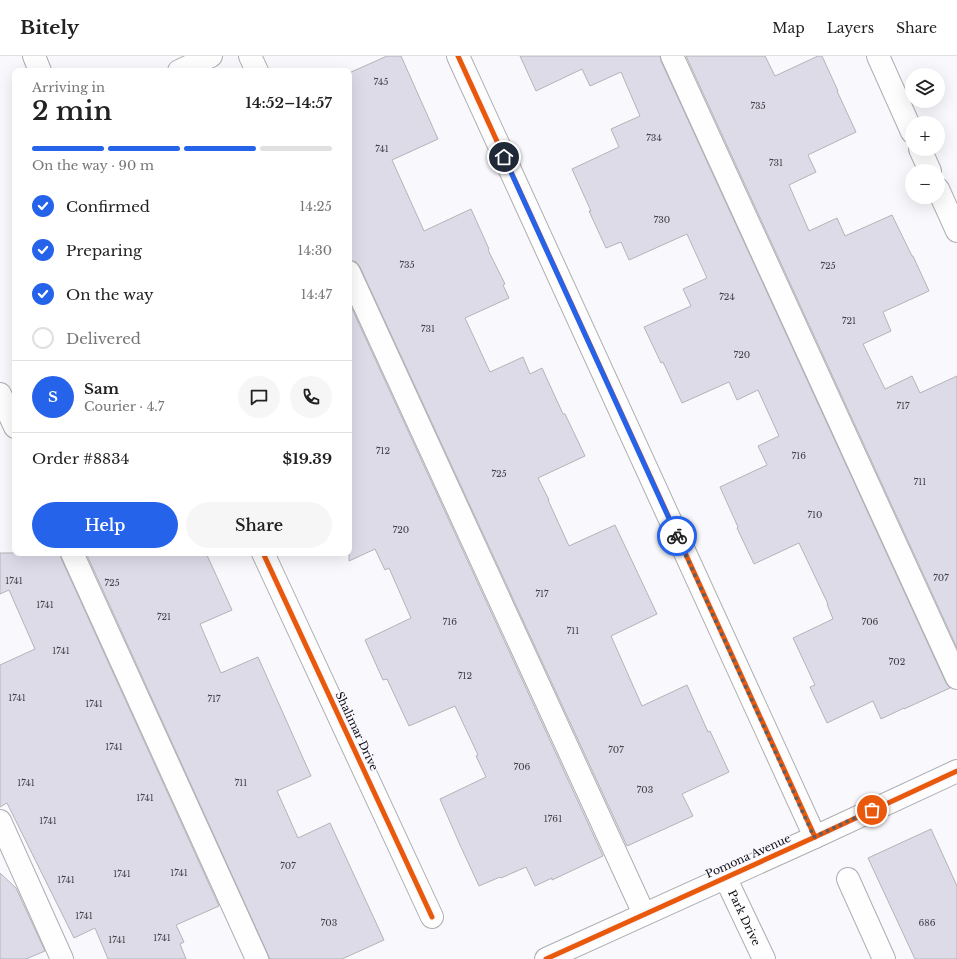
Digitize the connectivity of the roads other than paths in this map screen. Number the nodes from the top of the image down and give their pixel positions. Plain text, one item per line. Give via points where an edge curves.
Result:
1 (34, 56) edge
2 (211, 56) edge
3 (250, 56) edge
4 (458, 56) edge
5 (672, 56) edge
6 (878, 56) edge
7 (39, 68) edge
8 (185, 68) edge
9 (256, 68) edge
10 (905, 116) edge
11 (945, 204) edge
12 (957, 231) edge
13 (352, 279) edge
14 (0, 394) edge
15 (12, 420) edge
16 (73, 556) edge
17 (264, 556) edge
18 (957, 678) edge
19 (957, 770) edge
20 (0, 821) edge
21 (814, 837) junction
22 (725, 877) junction
23 (848, 878) dead end
24 (644, 914) junction
25 (432, 917) dead end
26 (62, 959) edge
27 (257, 959) edge
28 (546, 959) edge
29 (764, 959) edge
30 (884, 959) edge

1 - 7 street
2 - 8 street
3 - 9 street
4 - 21 street
5 - 18 street
6 - 10 street
11 - 12 street
13 - 24 street
14 - 15 street
16 - 27 street
17 - 25 street, Shalimar Drive
19 - 21 street, Pomona Avenue
20 - 26 street
21 - 22 street, Pomona Avenue
22 - 24 street, Pomona Avenue
22 - 29 street, Park Drive
23 - 30 street
24 - 28 street, Pomona Avenue

